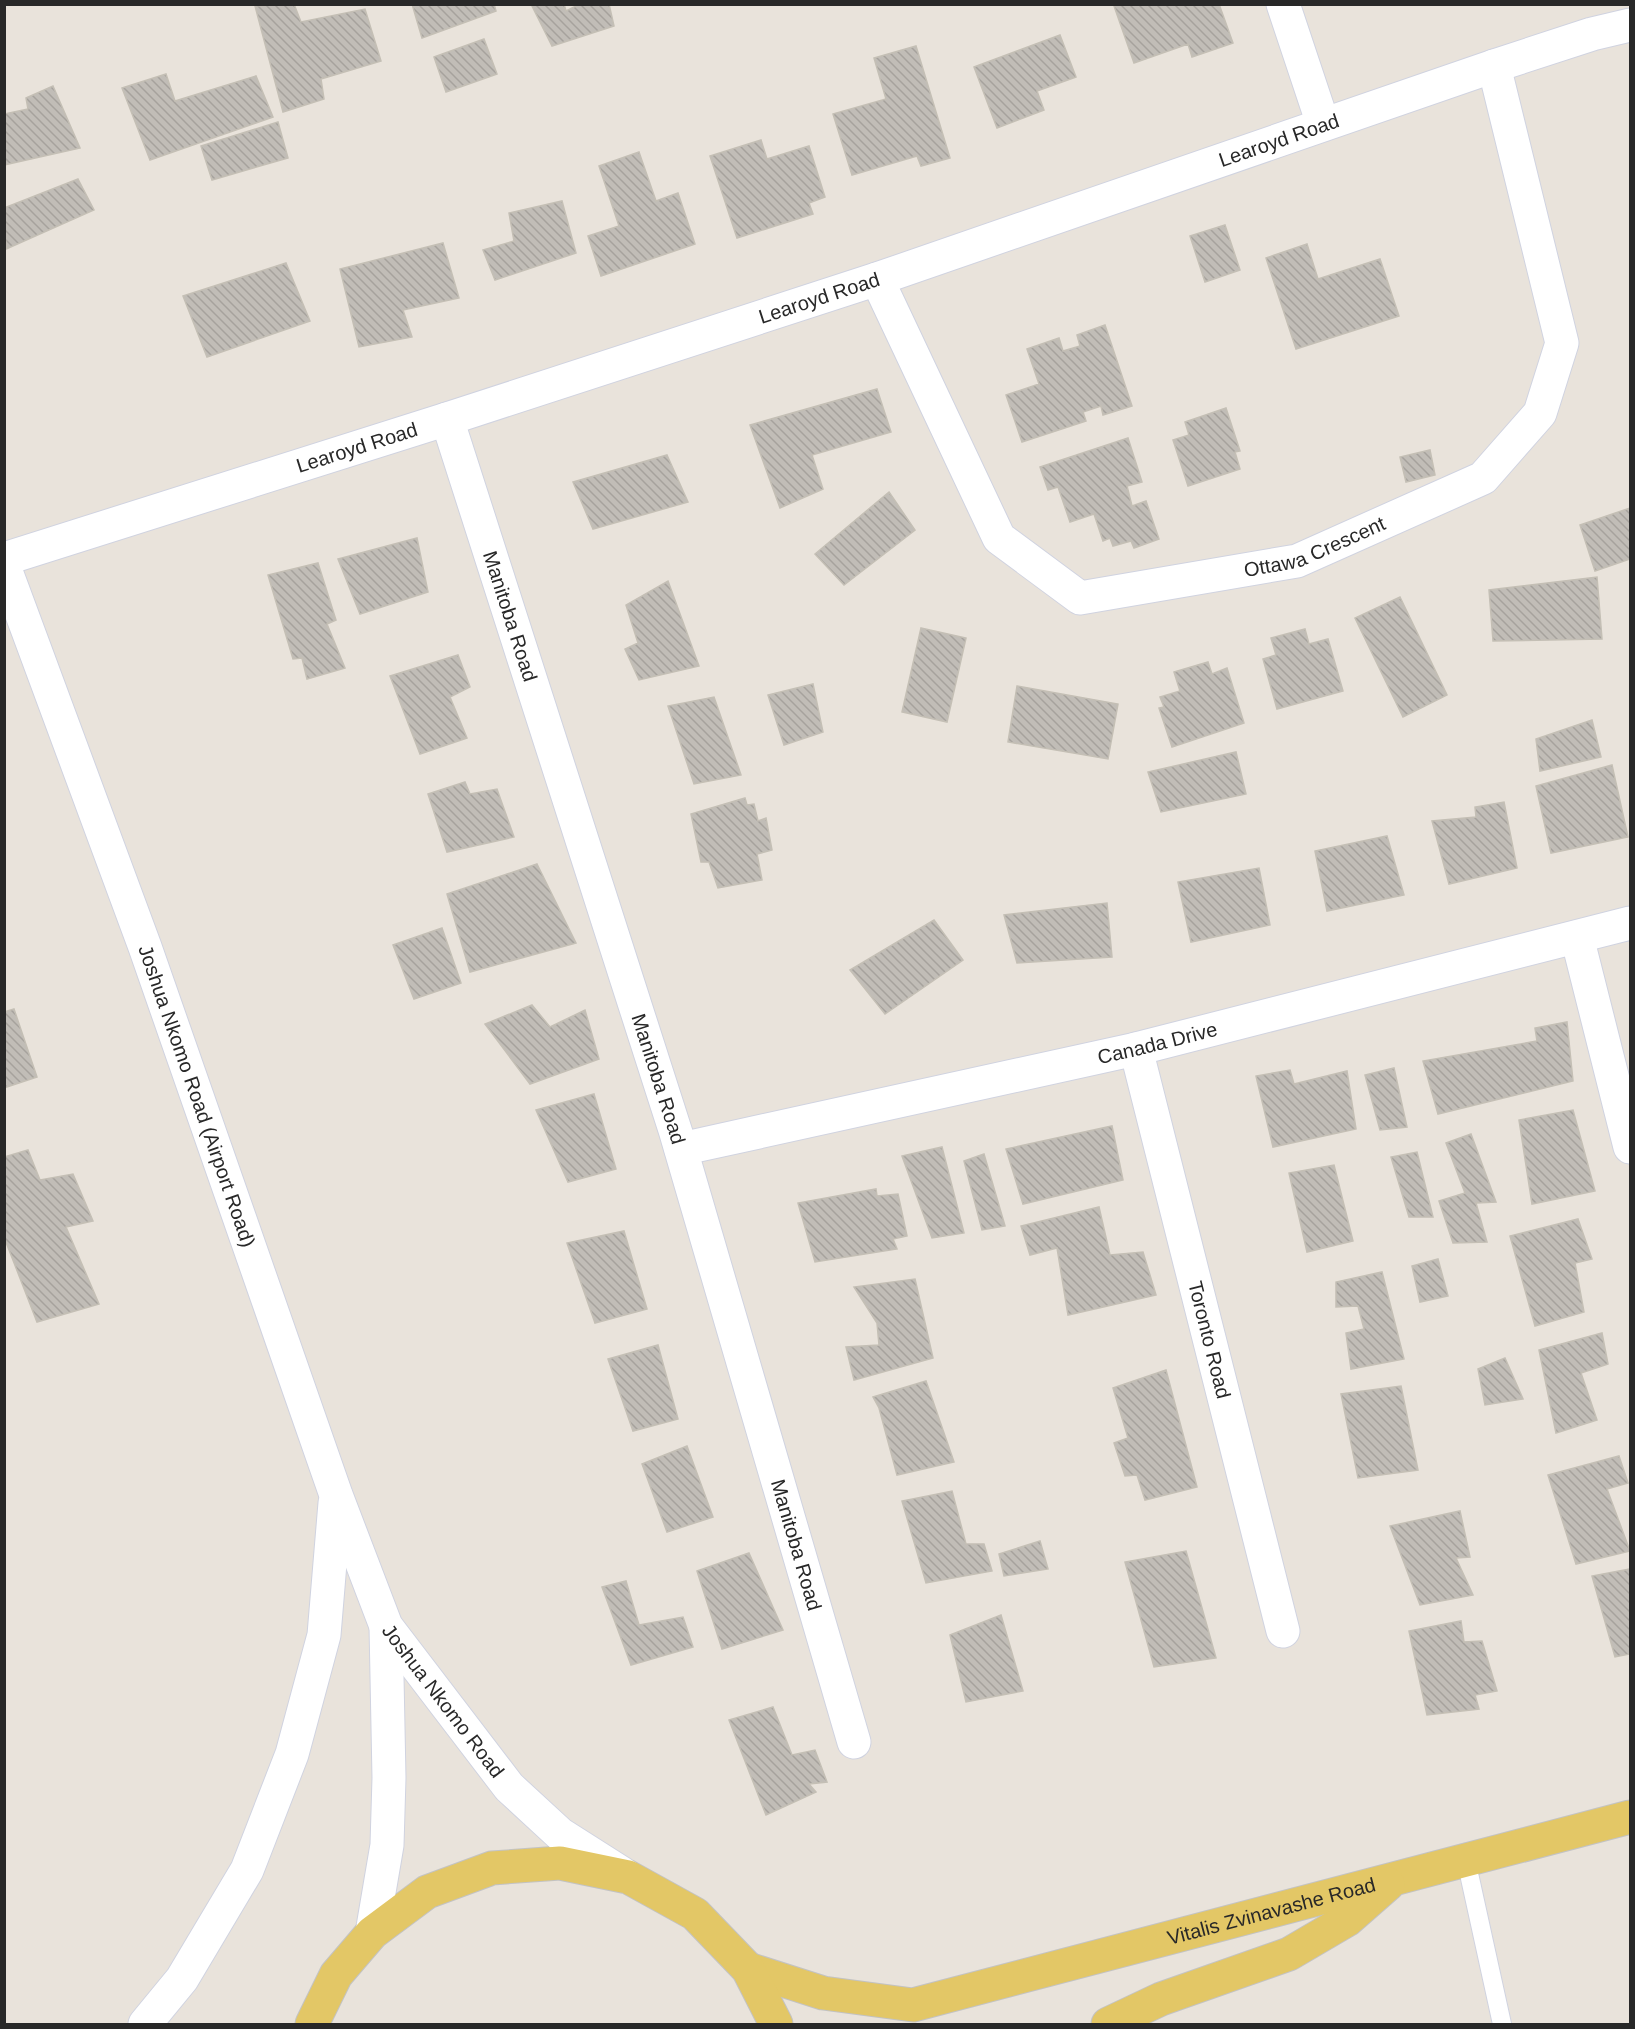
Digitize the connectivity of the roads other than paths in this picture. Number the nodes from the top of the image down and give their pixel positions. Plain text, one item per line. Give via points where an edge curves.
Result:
1 (1283, 4) edge
2 (1630, 26) edge
3 (1494, 66) junction
4 (1323, 124) junction
5 (877, 279) junction
6 (447, 419) junction
7 (4, 559) edge
8 (4, 566) edge
9 (1630, 923) edge
10 (1577, 937) junction
11 (1136, 1049) junction
12 (1630, 1148) edge
13 (681, 1149) junction
14 (336, 1495) junction
15 (386, 1626) junction
16 (1283, 1631) dead end
17 (854, 1742) dead end
18 (1630, 1816) edge
19 (1466, 1860) junction
20 (628, 1877) junction
21 (1394, 1879) junction
22 (372, 1932) junction
23 (748, 1969) junction
24 (913, 2005) junction
25 (145, 2025) edge
26 (312, 2025) edge
27 (776, 2025) edge
28 (887, 2025) edge
29 (1108, 2025) edge
30 (1502, 2025) edge

1 - 4 street
2 - 3 street, Learoyd Road via 1592,34
3 - 4 street, Learoyd Road
3 - 5 street, Ottawa Crescent via 1562,343 1540,413 1483,478 1297,561 1080,598 999,538
4 - 5 street, Learoyd Road
5 - 6 street, Learoyd Road
6 - 7 street, Learoyd Road
6 - 13 street, Manitoba Road
8 - 14 street, Joshua Nkomo Road (Airport Road) via 145,947
9 - 10 street, Canada Drive
10 - 11 street, Canada Drive
10 - 12 street
11 - 13 street, Canada Drive
11 - 16 street, Toronto Road
13 - 17 street, Manitoba Road
14 - 15 street, Joshua Nkomo Road (Airport Road)
14 - 25 street via 324,1635 292,1754 247,1870 182,1979
15 - 20 street, Joshua Nkomo Road via 509,1786 560,1834
15 - 22 street, Joshua Nkomo Road via 387,1845
18 - 19 main road, Vitalis Zvinavashe Road
19 - 21 main road, Vitalis Zvinavashe Road
19 - 30 lane
20 - 22 main road via 560,1863 492,1868 427,1892
20 - 23 main road via 695,1914
21 - 24 main road, Vitalis Zvinavashe Road
21 - 29 main road via 1347,1920 1289,1954 1161,1999
22 - 26 main road via 336,1976
23 - 24 main road, Vitalis Zvinavashe Road via 823,1993
23 - 27 main road
24 - 28 main road, Vitalis Zvinavashe Road

